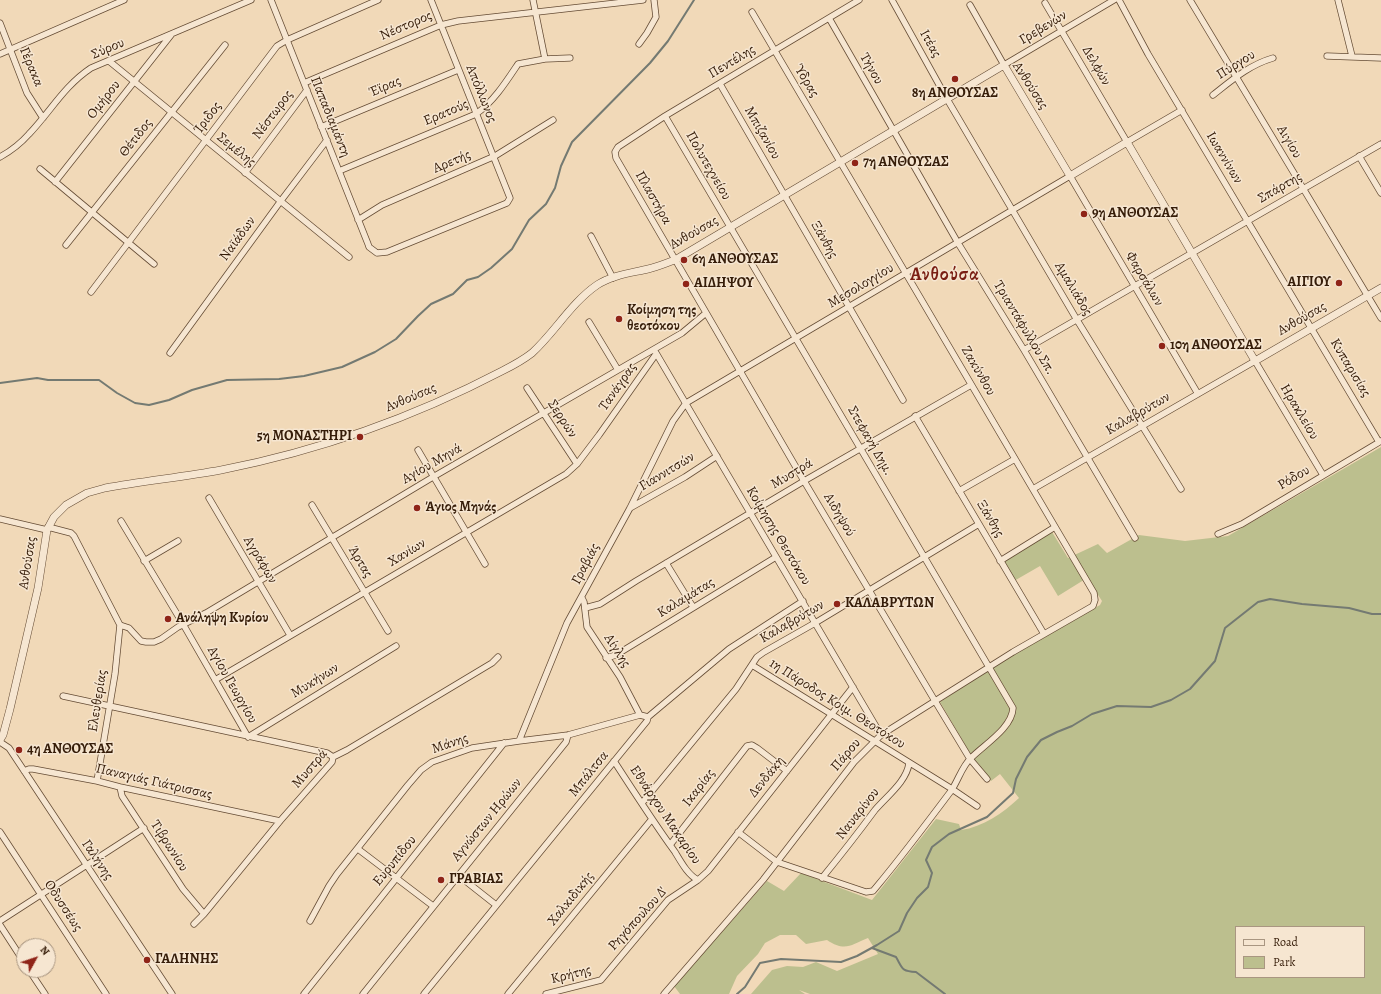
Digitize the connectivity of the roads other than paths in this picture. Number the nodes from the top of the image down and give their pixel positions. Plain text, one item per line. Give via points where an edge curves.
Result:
1 (124, 0) edge
2 (251, 0) edge
3 (271, 0) edge
4 (378, 0) edge
5 (431, 0) edge
6 (533, 0) edge
7 (643, 0) edge
8 (654, 0) edge
9 (859, 0) edge
10 (892, 0) edge
11 (1114, 0) edge
12 (1118, 0) edge
13 (1190, 0) edge
14 (1338, 0) edge
15 (1045, 3) dead end
16 (970, 5) dead end
17 (752, 12) dead end
18 (536, 13) junction
19 (829, 18) junction
20 (0, 23) edge
21 (441, 25) junction
22 (1062, 31) junction
23 (173, 34) junction
24 (286, 40) junction
25 (639, 44) dead end
26 (225, 46) dead end
27 (10, 49) junction
28 (774, 51) junction
29 (0, 54) edge
30 (1327, 56) dead end
31 (1352, 56) junction
32 (570, 58) dead end
33 (1273, 58) dead end
34 (1381, 58) edge
35 (544, 59) junction
36 (109, 61) junction
37 (1004, 65) junction
38 (458, 70) junction
39 (1236, 77) junction
40 (134, 82) junction
41 (304, 83) junction
42 (720, 84) junction
43 (307, 90) junction
44 (1213, 95) dead end
45 (947, 99) junction
46 (1182, 110) junction
47 (171, 112) junction
48 (476, 114) junction
49 (665, 116) junction
50 (43, 118) junction
51 (553, 120) dead end
52 (321, 127) junction
53 (892, 131) junction
54 (326, 140) junction
55 (206, 141) junction
56 (1127, 142) junction
57 (1381, 144) edge
58 (618, 147) joint
59 (495, 156) junction
60 (1359, 156) junction
61 (0, 158) edge
62 (840, 162) junction
63 (40, 169) dead end
64 (339, 171) junction
65 (245, 173) junction
66 (1070, 176) junction
67 (55, 182) junction
68 (1303, 188) junction
69 (1381, 193) edge
70 (784, 195) junction
71 (280, 202) junction
72 (1013, 210) junction
73 (93, 213) junction
74 (358, 220) junction
75 (1247, 221) junction
76 (730, 227) junction
77 (591, 236) dead end
78 (128, 243) junction
79 (958, 243) junction
80 (368, 244) joint
81 (66, 245) dead end
82 (1191, 253) junction
83 (349, 257) dead end
84 (675, 260) junction
85 (154, 264) dead end
86 (906, 273) junction
87 (613, 278) junction
88 (1134, 286) junction
89 (1381, 288) edge
90 (91, 292) dead end
91 (1368, 296) junction
92 (849, 307) junction
93 (706, 313) junction
94 (1381, 318) edge
95 (1077, 320) junction
96 (590, 322) dead end
97 (1312, 328) junction
98 (795, 338) junction
99 (1024, 350) junction
100 (655, 352) junction
101 (170, 353) dead end
102 (1255, 361) junction
103 (618, 370) junction
104 (740, 371) junction
105 (971, 384) junction
106 (527, 388) dead end
107 (1198, 394) junction
108 (903, 400) dead end
109 (686, 403) junction
110 (543, 413) junction
111 (916, 416) junction
112 (1143, 426) junction
113 (599, 435) joint
114 (1380, 442) edge
115 (860, 448) junction
116 (418, 450) dead end
117 (717, 456) junction
118 (1086, 457) junction
119 (1015, 459) junction
120 (577, 464) junction
121 (1323, 475) junction
122 (433, 477) junction
123 (804, 481) junction
124 (1033, 489) junction
125 (1181, 489) dead end
126 (959, 491) junction
127 (209, 498) dead end
128 (312, 505) dead end
129 (630, 508) junction
130 (750, 513) junction
131 (0, 519) edge
132 (121, 521) dead end
133 (979, 524) junction
134 (1055, 527) junction
135 (47, 528) junction
136 (466, 532) junction
137 (1218, 534) dead end
138 (332, 538) junction
139 (1135, 538) dead end
140 (178, 541) dead end
141 (776, 557) junction
142 (924, 557) junction
143 (1000, 560) junction
144 (144, 561) junction
145 (666, 563) junction
146 (485, 564) dead end
147 (259, 581) junction
148 (870, 590) junction
149 (365, 592) junction
150 (1094, 593) joint
151 (582, 598) junction
152 (803, 602) junction
153 (693, 607) junction
154 (585, 608) junction
155 (815, 623) junction
156 (183, 624) junction
157 (120, 625) junction
158 (388, 631) dead end
159 (1044, 634) junction
160 (290, 635) junction
161 (396, 646) dead end
162 (498, 657) dead end
163 (606, 658) junction
164 (752, 665) junction
165 (989, 668) junction
166 (215, 680) junction
167 (853, 687) junction
168 (63, 696) dead end
169 (935, 702) junction
170 (109, 705) junction
171 (640, 714) junction
172 (832, 714) junction
173 (648, 717) junction
174 (3, 721) edge
175 (568, 735) junction
176 (882, 735) junction
177 (248, 737) junction
178 (0, 741) edge
179 (519, 741) junction
180 (874, 741) junction
181 (504, 743) junction
182 (333, 757) junction
183 (970, 759) junction
184 (614, 762) junction
185 (909, 763) junction
186 (24, 771) junction
187 (787, 771) junction
188 (987, 779) dead end
189 (97, 781) junction
190 (120, 787) junction
191 (952, 789) junction
192 (642, 803) junction
193 (977, 806) dead end
194 (652, 819) junction
195 (280, 821) junction
196 (144, 828) junction
197 (0, 832) edge
198 (738, 832) junction
199 (670, 845) junction
200 (358, 849) junction
201 (777, 862) junction
202 (86, 865) junction
203 (458, 875) junction
204 (396, 878) junction
205 (822, 878) junction
206 (698, 880) junction
207 (41, 894) junction
208 (496, 905) junction
209 (434, 906) junction
210 (204, 914) junction
211 (0, 921) edge
212 (310, 921) dead end
213 (194, 924) dead end
214 (0, 925) edge
215 (16, 950) edge
216 (34, 978) edge
217 (601, 980) joint
218 (45, 994) edge
219 (106, 994) edge
220 (172, 994) edge
221 (304, 994) edge
222 (363, 994) edge
223 (424, 994) edge
224 (508, 994) edge
225 (546, 994) edge
226 (664, 994) edge

1 - 27 street
2 - 23 street, Σύρου
3 - 24 street, Παπαδιαμάντη
4 - 24 street, Ίριδος
5 - 21 street, Απόλλωνος
6 - 18 street
7 - 18 street, Νέστορος
8 - 25 street via 656,17
9 - 19 street, Πεντέλης
10 - 45 street, Ιτέας
11 - 22 street, Γρεβενών
12 - 46 street, Ιωαννίνων
13 - 39 street, Αιγίου
14 - 31 street
15 - 22 street, Δελφών
16 - 37 street
17 - 28 street, Ύδρας
18 - 21 street, Νέστορος
18 - 35 street
19 - 28 street, Πεντέλης
19 - 53 street, Τήνου
20 - 27 street, Γέρακα
21 - 38 street, Απόλλωνος
21 - 41 street, Νέστορος
22 - 37 street, Γρεβενών
22 - 56 street, Δελφών
23 - 36 street, Σύρου
23 - 40 street, Ομήρου
24 - 41 street, Παπαδιαμάντη
24 - 55 street, Ίριδος via 277,46
26 - 47 street, Θέτιδος
27 - 29 street
27 - 50 street, Γέρακα via 28,93
28 - 42 street, Πεντέλης
28 - 62 street, Ύδρας
30 - 31 street
31 - 34 street
32 - 35 street, Ερατούς
33 - 39 street, Πύργου
35 - 48 street, Ερατούς via 518,64 502,88
36 - 40 street, Σεμέλης
36 - 50 street, Σύρου via 91,68 79,77
37 - 45 street, Ανθούσας
37 - 66 street, Ανθούσας
38 - 48 street, Απόλλωνος
38 - 52 street, Έϊρας
39 - 44 street, Πύργου
39 - 68 street, Αιγίου
40 - 47 street, Σεμέλης
40 - 67 street, Ομήρου
41 - 43 street, Παπαδιαμάντη
42 - 49 street, Πεντέλης
42 - 70 street, Μπιζανίου
43 - 52 street, Παπαδιαμάντη
43 - 65 street, Νέστωρος
45 - 53 street, Ανθούσας
45 - 72 street, Αμαλιάδος
46 - 56 street
46 - 75 street, Ιωαννίνων
47 - 55 street, Σεμέλης
47 - 73 street, Θέτιδος
48 - 59 street, Απόλλωνος
48 - 64 street, Ερατούς
49 - 58 street, Πεντέλης
49 - 76 street, Πολυτεχνείου
50 - 61 street, Σύρου via 22,142
51 - 59 street, Αρετής
52 - 54 street, Παπαδιαμάντη
53 - 62 street, Ανθούσας
53 - 79 street, Τριαντάφυλλου Σπ.
54 - 64 street, Παπαδιαμάντη
54 - 71 street, Ναϊάδων
55 - 65 street, Σεμέλης
55 - 78 street, Ίριδος
56 - 66 street
56 - 82 street
57 - 60 street, Σπάρτης
58 - 84 street, Πλαστήρα via 615,152 616,158
59 - 74 street, Αρετής via 382,205
59 - 80 street, Απόλλωνος via 510,198 507,203 387,252 376,253
60 - 68 street, Σπάρτης
60 - 69 street
62 - 70 street, Ανθούσας
62 - 86 street, Ζακύνθου
63 - 67 street
64 - 74 street, Παπαδιαμάντη
65 - 71 street, Σεμέλης
66 - 72 street, Μεσολογγίου
66 - 88 street, Φαρσάλων
67 - 73 street
68 - 75 street, Σπάρτης
68 - 91 street, Αιγίου
70 - 76 street, Ανθούσας
70 - 92 street, Ξάνθης
71 - 83 street, Σεμέλης
71 - 101 street, Ναϊάδων
72 - 79 street, Μεσολογγίου
72 - 95 street, Αμαλιάδος
73 - 78 street
73 - 81 street, Θέτιδος
74 - 80 street, Παπαδιαμάντη
75 - 82 street, Σπάρτης
75 - 97 street, Ιωαννίνων
76 - 84 street, Ανθούσας
76 - 98 street, Στεφανή Δημ.
77 - 87 street
78 - 85 street
78 - 90 street, Ίριδος
79 - 86 street, Μεσολογγίου
79 - 99 street, Τριαντάφυλλου Σπ.
82 - 88 street
82 - 102 street
84 - 87 street, Ανθούσας
84 - 93 street, Αιδηψού
86 - 92 street, Μεσολογγίου
86 - 105 street, Ζακύνθου
87 - 135 street, Ανθούσας via 597,285 586,295 531,354 498,373 429,405 357,433 271,458 221,470 96,490 66,505
88 - 95 street
88 - 107 street, Φαρσάλων
89 - 91 street, Ανθούσας
91 - 94 street, Αιγίου
91 - 97 street, Ανθούσας
92 - 98 street, Μεσολογγίου
92 - 108 street, Ξάνθης
93 - 100 street, Αγίου Μηνά
93 - 104 street, Αιδηψού
95 - 99 street
95 - 112 street, Αμαλιάδος
96 - 103 street
97 - 102 street, Ανθούσας
97 - 114 street, Κυπαρισίας
98 - 104 street, Μεσολογγίου
98 - 115 street, Στεφανή Δημ.
99 - 118 street, Τριαντάφυλλου Σπ.
100 - 103 street, Αγίου Μηνά
100 - 109 street, Κοίμησης Θεοτόκου
100 - 113 street, Τανάγρας
102 - 107 street, Καλαβρύτων
102 - 121 street, Ηρακλείου
103 - 110 street, Αγίου Μηνά
104 - 109 street, Μεσολογγίου
104 - 123 street, Αιδηψού
105 - 111 street, Μυστρά
105 - 119 street, Ζακύνθου
106 - 110 street, Σερρών
107 - 112 street, Καλαβρύτων
109 - 117 street, Κοίμησης Θεοτόκου
109 - 129 street, Γραβιάς via 673,421
110 - 120 street, Σερρών
110 - 122 street, Αγίου Μηνά
111 - 115 street, Μυστρά
111 - 126 street, Ξάνθης
112 - 118 street, Καλαβρύτων
112 - 125 street, Αμαλιάδος
113 - 120 street, Χανίων
114 - 121 street, Ρόδου
115 - 123 street, Μυστρά
115 - 142 street, Στεφανή Δημ.
116 - 122 street
117 - 129 street, Γιαννιτσών
117 - 130 street, Κοίμησης Θεοτόκου
118 - 124 street, Καλαβρύτων
118 - 139 street, Τριαντάφυλλου Σπ.
119 - 124 street, Ζακύνθου
119 - 126 street
120 - 136 street, Χανίων via 566,474
121 - 137 street, Ρόδου via 1242,524
122 - 136 street
122 - 138 street, Αγίου Μηνά
123 - 130 street, Μυστρά
123 - 148 street, Αιδηψού
124 - 134 street, Ζακύνθου
126 - 133 street, Ξάνθης
127 - 147 street, Αγράφων
128 - 138 street, Άρτας
129 - 151 street, Γραβιάς
130 - 141 street, Κοίμησης Θεοτόκου
130 - 145 street, Μυστρά
131 - 135 street
132 - 144 street, Αγίου Γεωργίου
133 - 142 street, Καλαβρύτων
133 - 143 street, Ξάνθης
134 - 143 street
134 - 150 street, Ζακύνθου
135 - 157 street via 71,533 74,536
135 - 174 street, Ανθούσας via 39,582
136 - 146 street
136 - 149 street, Χανίων
138 - 147 street, Αγίου Μηνά
138 - 149 street, Άρτας
140 - 144 street
141 - 152 street, Κοίμησης Θεοτόκου
141 - 153 street, Καλαμάτας
142 - 148 street, Καλαβρύτων
142 - 165 street, Στεφανή Δημ.
143 - 159 street, Ξάνθης
144 - 156 street, Αγίου Γεωργίου
145 - 153 street
145 - 154 street, Μυστρά via 600,604
147 - 156 street, Αγίου Μηνά
147 - 160 street, Αγράφων
148 - 155 street, Καλαβρύτων
148 - 169 street, Αιδηψού
149 - 158 street, Άρτας
149 - 160 street, Χανίων
150 - 159 street, Πάρου via 1093,606
151 - 154 street, Αίγλης
151 - 179 street, Γραβιάς via 567,623
152 - 155 street, Κοίμησης Θεοτόκου
152 - 173 street, Μπάλτσα via 729,649
153 - 163 street, Καλαμάτας via 616,655
154 - 163 street, Αίγλης via 587,627
155 - 164 street, Καλαβρύτων via 764,652
155 - 167 street, Κοίμησης Θεοτόκου
156 - 157 street, Αγίου Μηνά via 156,642 139,639 129,628
156 - 166 street, Αγίου Γεωργίου
157 - 170 street, Ελευθερίας
159 - 165 street, Πάρου
160 - 166 street, Χανίων
161 - 177 street, Μυκήνων
162 - 182 street, Μυστρά via 417,709
163 - 171 street, Αίγλης via 620,677
164 - 172 street, 1η Πάροδος Κοιμ. Θεοτόκου
164 - 192 street, Καλαβρύτων via 736,689
165 - 169 street, Πάρου
165 - 183 street, Στεφανή Δημ. via 1013,708 1012,717
166 - 177 street, Αγίου Γεωργίου
167 - 172 street, Δενδάκη
167 - 176 street, Κοίμησης Θεοτόκου
168 - 170 street, Αγίου Γεωργίου
169 - 176 street, Πάρου
169 - 183 street, Αιδηψού
170 - 177 street, Αγίου Γεωργίου
170 - 189 street, Ελευθερίας
171 - 173 street
171 - 175 street, Μάνης
172 - 180 street, 1η Πάροδος Κοιμ. Θεοτόκου
172 - 187 street, Δενδάκη
173 - 184 street, Μπάλτσα
174 - 178 street, Ανθούσας via 3,735
175 - 179 street, Μάνης
175 - 203 street, Αγνώστων Ηρώων via 566,742
176 - 180 street, Πάρου
177 - 182 street, Αγίου Γεωργίου via 327,753
178 - 186 street, Γαλήνης via 9,748
179 - 181 street, Μάνης
180 - 185 street, 1η Πάροδος Κοιμ. Θεοτόκου
180 - 201 street, Πάρου via 854,762
181 - 200 street, Μάνης via 472,748 432,762 408,785
181 - 204 street, Ευρυπίδου
182 - 195 street, Μυστρά via 332,762
183 - 188 street, Αιδηψού
183 - 191 street, Στεφανή Δημ.
184 - 192 street, Εθνάρχου Μακαρίου
184 - 208 street, Μπάλτσα
185 - 191 street, 1η Πάροδος Κοιμ. Θεοτόκου
185 - 205 street, Ναυαρίνου via 904,776
186 - 189 street, Παναγιάς Γιάτρισσας via 29,768
186 - 202 street, Γαλήνης
187 - 198 street, Δενδάκη
187 - 199 street, Ικαρίας via 757,748 747,746
189 - 190 street, Παναγιάς Γιάτρισσας
190 - 195 street, Παναγιάς Γιάτρισσας
190 - 196 street, Τιβρωνίου via 122,796
191 - 193 street, 1η Πάροδος Κοιμ. Θεοτόκου
191 - 205 street, Στεφανή Δημ. via 873,890 866,892
192 - 194 street, Εθνάρχου Μακαρίου
194 - 199 street, Εθνάρχου Μακαρίου
194 - 224 street, Χαλκιδικής
195 - 210 street, Μυστρά
196 - 202 street
196 - 210 street, Τιβρωνίου via 183,888
197 - 207 street, Οδυσσέως
198 - 201 street
198 - 206 street, Δενδάκη
199 - 206 street, Εθνάρχου Μακαρίου via 690,874
200 - 204 street
200 - 212 street, Μάνης via 329,886
201 - 205 street
201 - 226 street, Πάρου
202 - 207 street
202 - 220 street, Γαλήνης
203 - 208 street
203 - 209 street, Αγνώστων Ηρώων
204 - 209 street
204 - 221 street, Ευρυπίδου
206 - 217 street, Ρηγόπουλου Δ' via 668,900
207 - 211 street
207 - 219 street, Οδυσσέως
208 - 223 street, Μπάλτσα
209 - 222 street, Αγνώστων Ηρώων
210 - 213 street, Μυστρά
214 - 215 street
216 - 218 street
217 - 225 street, Κρήτης

